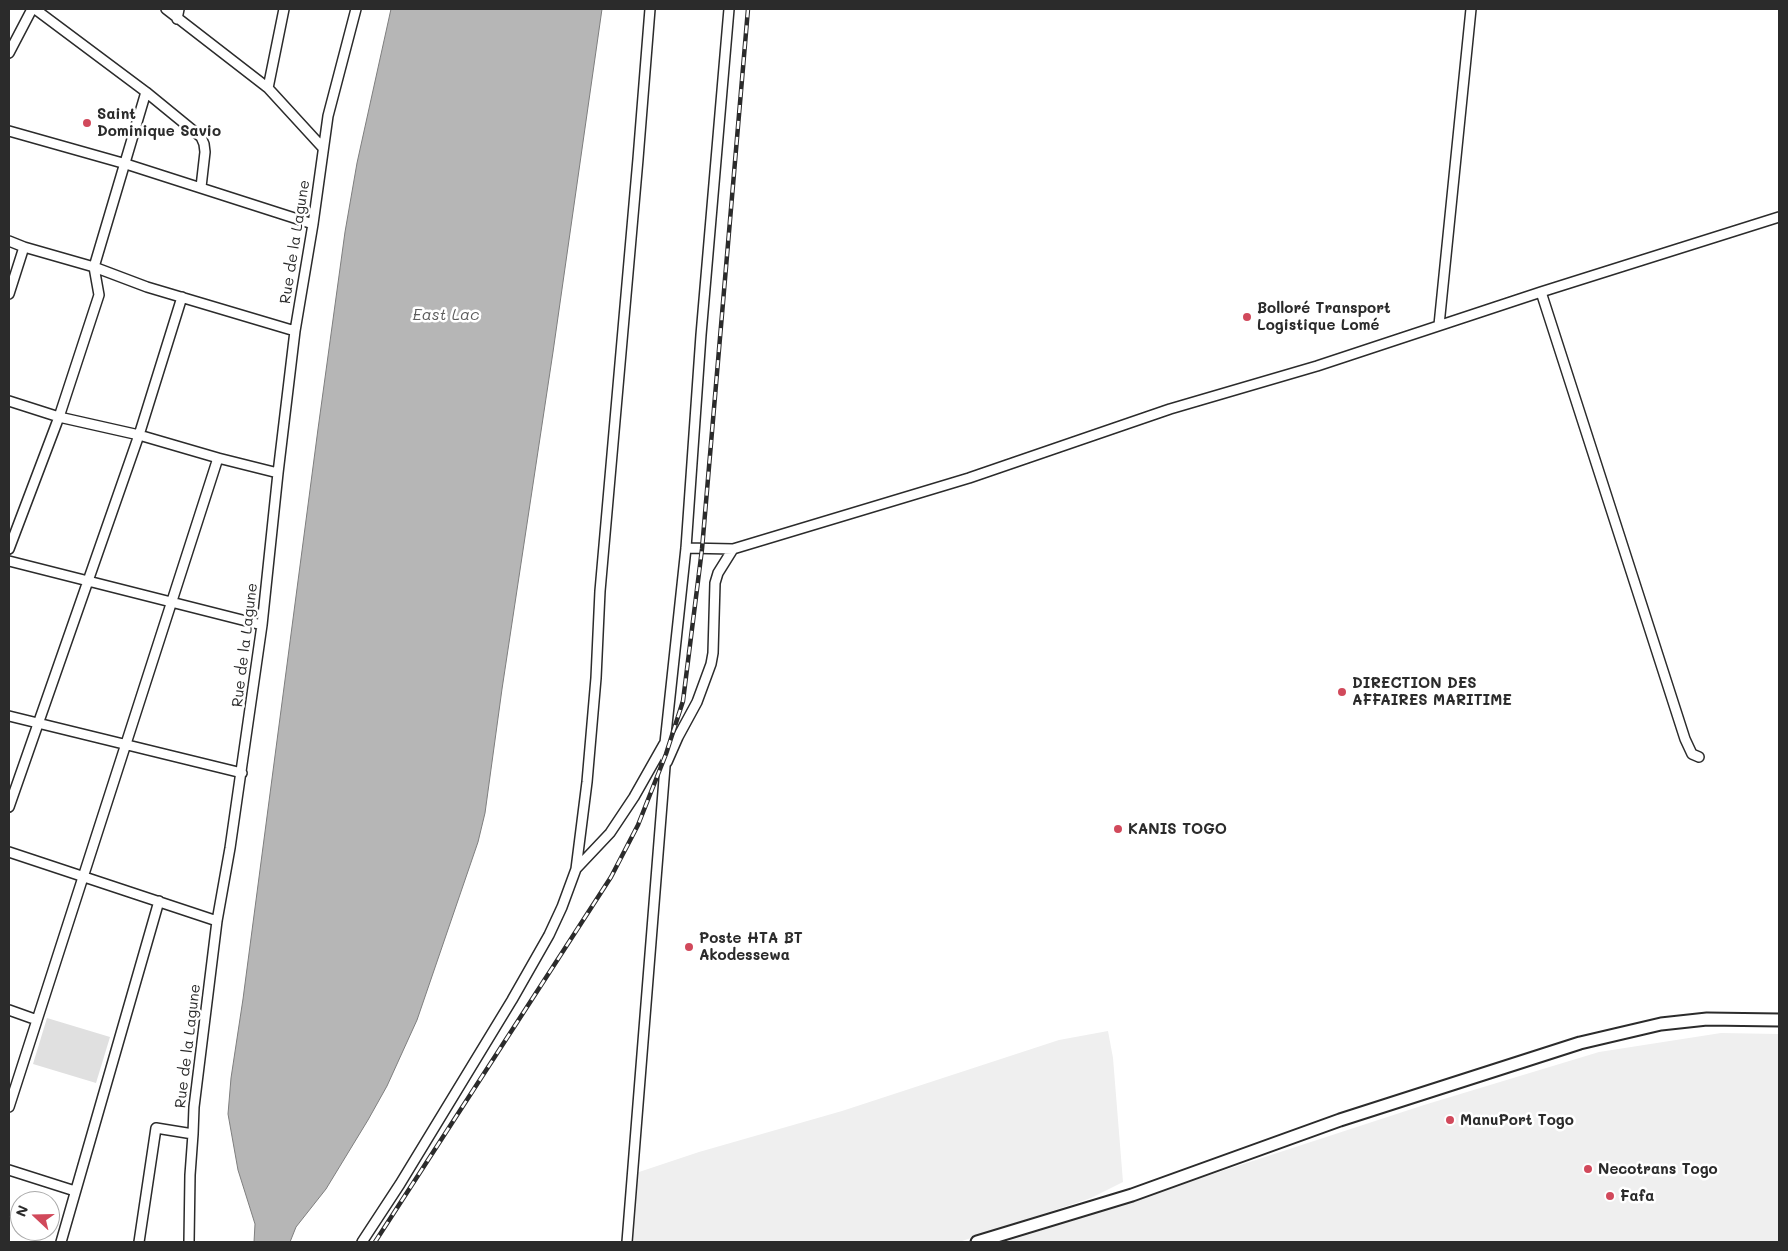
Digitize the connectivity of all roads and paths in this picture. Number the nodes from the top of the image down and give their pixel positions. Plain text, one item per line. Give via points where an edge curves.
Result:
1 (32, 9) edge
2 (36, 9) edge
3 (166, 9) edge
4 (179, 9) edge
5 (284, 9) edge
6 (356, 9) edge
7 (650, 9) edge
8 (729, 9) edge
9 (1471, 9) edge
10 (177, 19) junction
11 (9, 53) edge
12 (268, 88) junction
13 (146, 92) junction
14 (9, 131) edge
15 (323, 148) junction
16 (126, 164) junction
17 (201, 187) junction
18 (1779, 217) edge
19 (313, 224) junction
20 (9, 241) edge
21 (24, 247) junction
22 (94, 267) junction
23 (1542, 292) junction
24 (9, 294) edge
25 (182, 297) junction
26 (1439, 325) junction
27 (295, 332) junction
28 (9, 401) edge
29 (59, 417) junction
30 (139, 435) junction
31 (218, 458) junction
32 (278, 473) junction
33 (9, 548) edge
34 (686, 548) junction
35 (733, 549) junction
36 (9, 561) edge
37 (88, 581) junction
38 (173, 602) junction
39 (262, 625) junction
40 (9, 716) edge
41 (37, 722) junction
42 (665, 743) junction
43 (127, 744) junction
44 (1699, 757) dead end
45 (664, 769) junction
46 (242, 773) junction
47 (9, 807) edge
48 (9, 852) edge
49 (576, 869) junction
50 (83, 877) junction
51 (159, 901) junction
52 (217, 921) junction
53 (9, 1010) edge
54 (37, 1020) junction
55 (1779, 1020) edge
56 (9, 1107) edge
57 (193, 1134) junction
58 (9, 1170) edge
59 (75, 1191) junction
60 (61, 1242) edge
61 (139, 1242) edge
62 (189, 1242) edge
63 (362, 1242) edge
64 (627, 1242) edge
65 (976, 1242) edge

1 - 11 street
2 - 13 street
3 - 10 street
4 - 10 street
5 - 12 street
6 - 15 street, Rue de la Lagune via 328,116
7 - 49 street via 600,590 596,678
8 - 34 street
9 - 26 street
10 - 12 street
12 - 15 street
13 - 16 street
13 - 17 street via 201,137 205,152
14 - 16 street
15 - 19 street, Rue de la Lagune
16 - 17 street
16 - 22 street
17 - 19 street
18 - 23 street
19 - 27 street, Rue de la Lagune
20 - 21 street
21 - 22 street
21 - 24 street
22 - 25 street
22 - 29 street via 99,295
23 - 26 street
23 - 44 street via 1685,739 1692,754
25 - 27 street
25 - 30 street
26 - 35 street via 1317,366 1170,408 969,478
27 - 32 street, Rue de la Lagune
28 - 29 street
29 - 30 street
29 - 33 street
30 - 31 street
30 - 37 street
31 - 32 street
31 - 38 street
32 - 39 street, Rue de la Lagune
34 - 35 street
34 - 42 street
35 - 45 street via 715,583 713,653 707,676
36 - 37 street
37 - 38 street
37 - 41 street
38 - 39 street
38 - 43 street
39 - 46 street, Rue de la Lagune
40 - 41 street
41 - 43 street
41 - 47 street
42 - 45 street
42 - 49 street via 610,833
43 - 46 street
43 - 50 street
45 - 64 street
46 - 52 street, Rue de la Lagune
48 - 50 street
49 - 63 street via 549,935 512,1000
50 - 51 street
50 - 54 street
51 - 52 street
51 - 59 street
52 - 57 street, Rue de la Lagune
53 - 54 street
54 - 56 street
55 - 65 main road via 1661,1024 1580,1042 1340,1120 1132,1195
57 - 61 street via 156,1128
57 - 62 street, Rue de la Lagune
58 - 59 street
59 - 60 street

